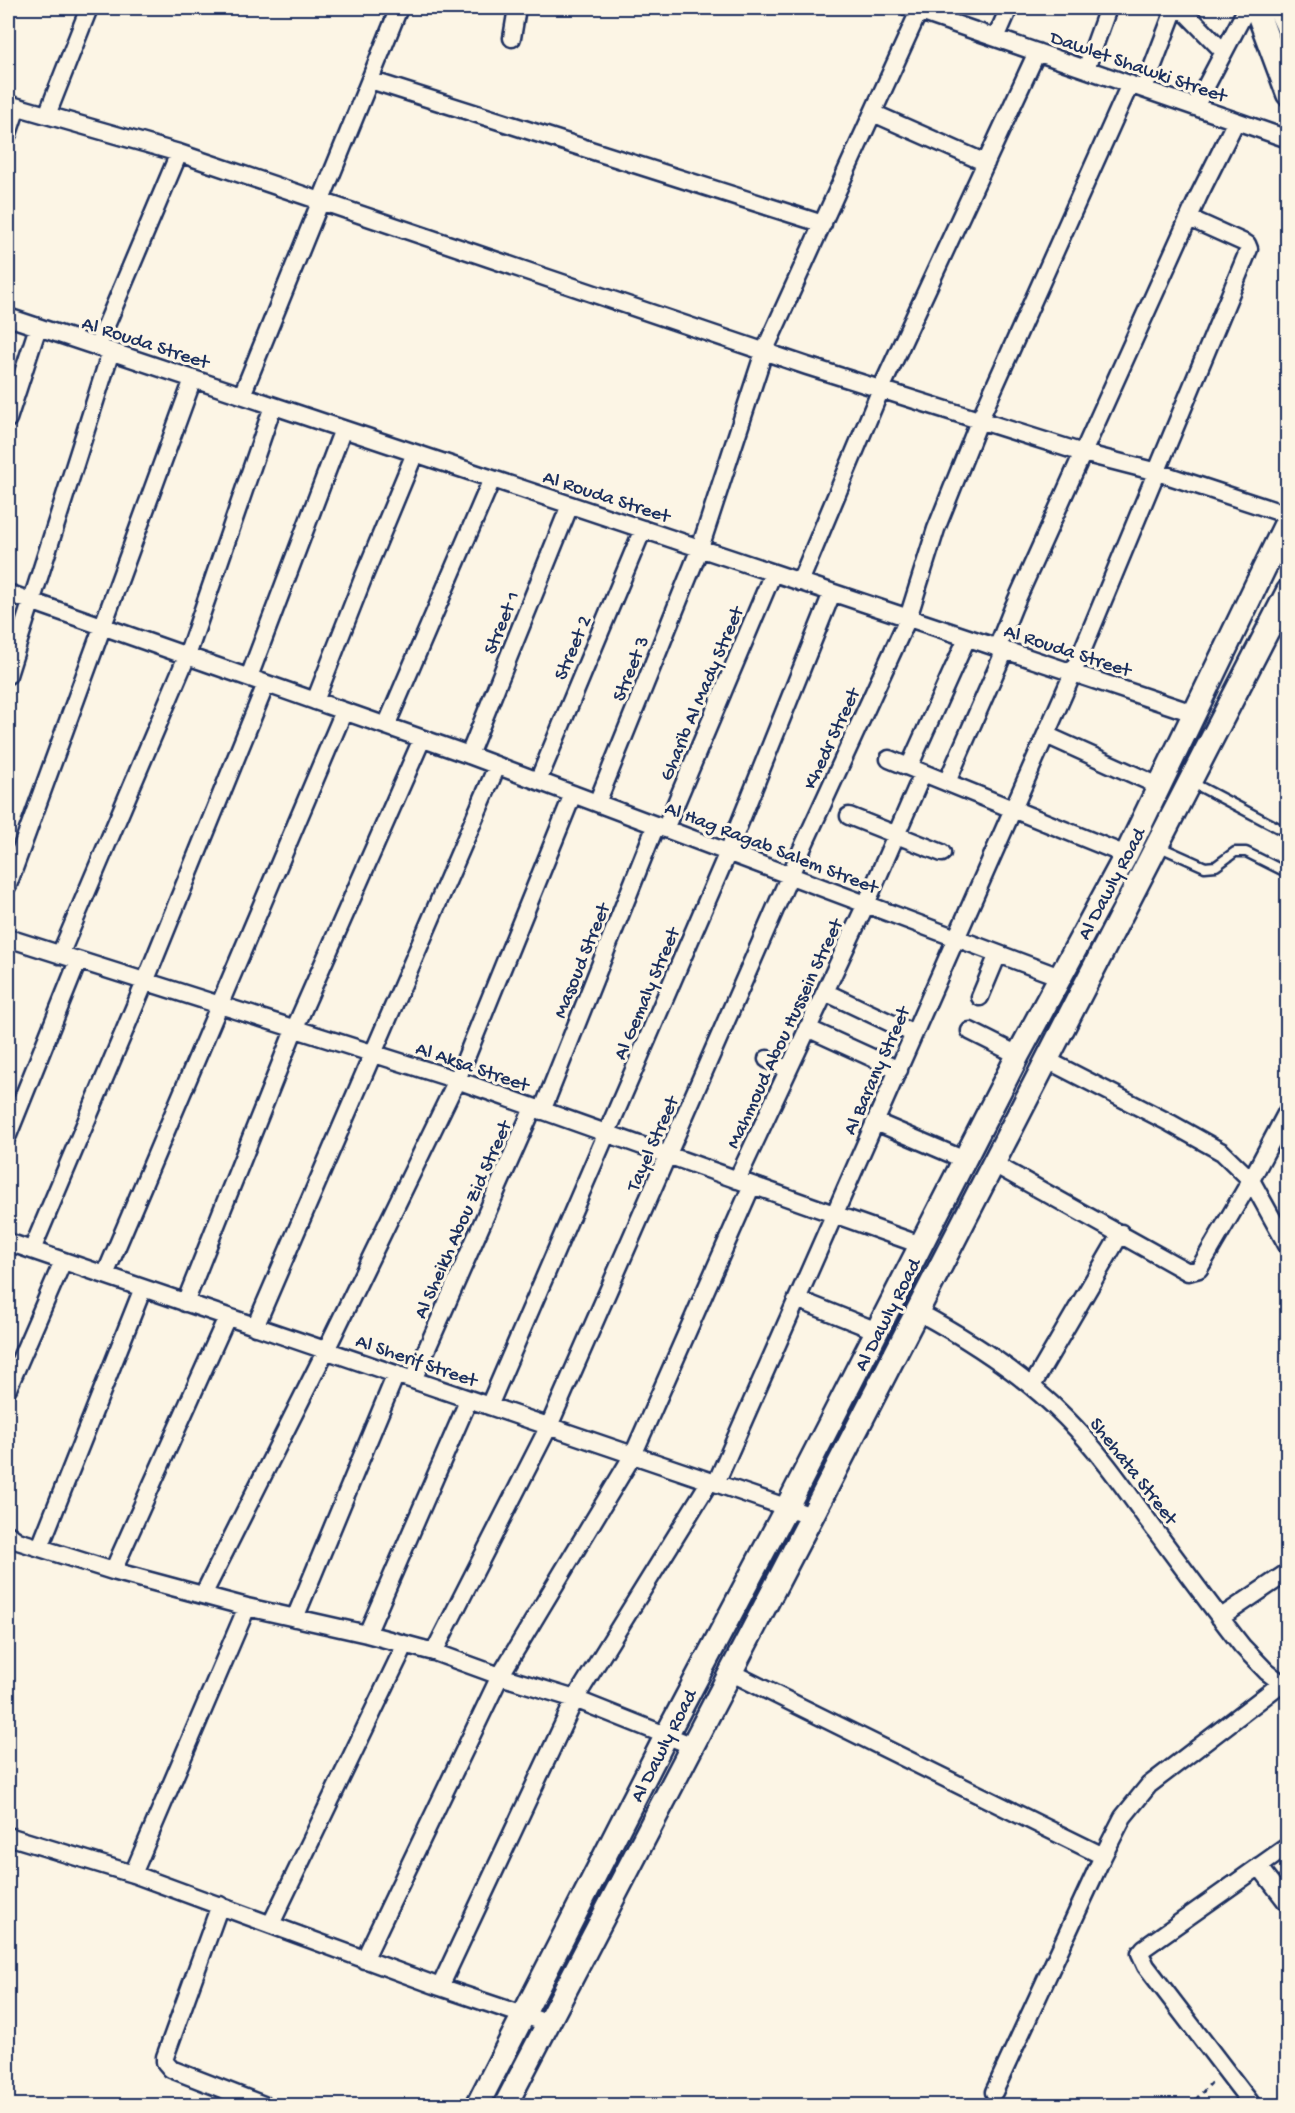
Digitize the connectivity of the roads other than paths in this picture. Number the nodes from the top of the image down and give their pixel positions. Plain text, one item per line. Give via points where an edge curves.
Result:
1 (89, 8) edge
2 (399, 8) edge
3 (517, 8) edge
4 (1009, 8) edge
5 (1108, 8) edge
6 (1175, 8) edge
7 (1181, 8) edge
8 (1247, 8) edge
9 (1256, 8) edge
10 (1279, 8) edge
11 (914, 9) edge
12 (1287, 28) edge
13 (512, 38) dead end
14 (996, 38) junction
15 (1223, 51) junction
16 (1037, 52) junction
17 (1086, 69) junction
18 (370, 80) junction
19 (1137, 87) junction
20 (1287, 94) edge
21 (12, 105) edge
22 (1195, 107) junction
23 (873, 113) junction
24 (47, 115) junction
25 (1236, 121) junction
26 (8, 134) edge
27 (1287, 139) edge
28 (179, 153) junction
29 (987, 163) junction
30 (320, 202) junction
31 (1189, 218) junction
32 (823, 224) junction
33 (8, 317) edge
34 (38, 327) junction
35 (104, 349) junction
36 (764, 352) junction
37 (193, 379) junction
38 (881, 389) junction
39 (242, 395) junction
40 (273, 406) junction
41 (8, 419) edge
42 (980, 419) junction
43 (343, 429) junction
44 (415, 453) junction
45 (1083, 453) junction
46 (1157, 472) junction
47 (492, 479) junction
48 (570, 505) junction
49 (1287, 517) edge
50 (643, 529) junction
51 (700, 548) junction
52 (773, 573) junction
53 (800, 582) junction
54 (1287, 591) edge
55 (8, 593) edge
56 (832, 593) junction
57 (31, 602) junction
58 (908, 618) junction
59 (102, 626) junction
60 (968, 638) junction
61 (1001, 649) junction
62 (187, 656) junction
63 (1073, 673) junction
64 (8, 675) edge
65 (249, 677) junction
66 (266, 684) junction
67 (315, 701) junction
68 (344, 711) junction
69 (1193, 713) junction
70 (386, 726) junction
71 (1046, 735) junction
72 (422, 739) junction
73 (469, 755) junction
74 (889, 759) dead end
75 (498, 766) junction
76 (916, 770) junction
77 (538, 781) junction
78 (947, 782) junction
79 (1190, 782) junction
80 (1159, 786) junction
81 (573, 794) junction
82 (597, 803) junction
83 (1013, 808) junction
84 (849, 816) dead end
85 (661, 827) junction
86 (1287, 833) edge
87 (895, 834) junction
88 (1157, 846) junction
89 (728, 852) junction
90 (942, 853) dead end
91 (1126, 855) junction
92 (1287, 873) edge
93 (790, 876) junction
94 (8, 885) edge
95 (866, 904) junction
96 (8, 938) edge
97 (956, 938) junction
98 (998, 954) junction
99 (60, 956) junction
100 (78, 961) junction
101 (1063, 972) junction
102 (1090, 977) junction
103 (145, 982) junction
104 (825, 992) junction
105 (980, 997) dead end
106 (219, 1006) junction
107 (807, 1028) junction
108 (294, 1030) junction
109 (970, 1031) dead end
110 (914, 1034) junction
111 (374, 1055) junction
112 (1018, 1055) junction
113 (767, 1059) dead end
114 (1047, 1060) junction
115 (787, 1070) junction
116 (898, 1070) junction
117 (457, 1080) junction
118 (538, 1109) junction
119 (1287, 1110) edge
120 (876, 1122) junction
121 (607, 1134) junction
122 (8, 1135) edge
123 (668, 1156) junction
124 (965, 1160) junction
125 (994, 1164) junction
126 (1251, 1180) junction
127 (744, 1183) junction
128 (835, 1215) junction
129 (1121, 1233) junction
130 (8, 1242) edge
131 (1287, 1246) edge
132 (32, 1250) junction
133 (916, 1254) junction
134 (63, 1261) junction
135 (105, 1275) junction
136 (936, 1275) junction
137 (143, 1288) junction
138 (797, 1299) junction
139 (185, 1303) junction
140 (918, 1312) junction
141 (227, 1317) junction
142 (255, 1326) junction
143 (877, 1331) junction
144 (326, 1350) junction
145 (396, 1374) junction
146 (413, 1380) junction
147 (1032, 1386) junction
148 (8, 1388) edge
149 (469, 1399) junction
150 (489, 1406) junction
151 (549, 1426) junction
152 (633, 1455) junction
153 (713, 1482) junction
154 (787, 1507) junction
155 (812, 1516) junction
156 (8, 1534) edge
157 (39, 1547) junction
158 (113, 1571) junction
159 (1287, 1572) edge
160 (203, 1595) junction
161 (247, 1607) junction
162 (295, 1618) junction
163 (1220, 1618) junction
164 (367, 1634) junction
165 (405, 1645) junction
166 (434, 1652) junction
167 (732, 1672) junction
168 (500, 1676) junction
169 (1285, 1685) edge
170 (575, 1699) junction
171 (666, 1736) junction
172 (693, 1746) junction
173 (8, 1836) edge
174 (1287, 1845) edge
175 (1103, 1856) junction
176 (1259, 1866) junction
177 (133, 1874) junction
178 (1287, 1904) edge
179 (220, 1905) junction
180 (271, 1924) junction
181 (364, 1960) junction
182 (440, 1987) junction
183 (523, 2013) junction
184 (547, 2023) junction
185 (994, 2092) dead end
186 (266, 2106) edge
187 (477, 2106) edge
188 (505, 2106) edge
189 (1252, 2106) edge

1 - 24 street
2 - 18 street
3 - 13 street
4 - 14 street
5 - 17 street
6 - 19 street, Khedr Street
7 - 15 street
8 - 15 street
9 - 20 street
10 - 12 street
11 - 14 street, Dawlet Shawki Street
11 - 23 street, Street 3
14 - 16 street, Dawlet Shawki Street
15 - 22 street
16 - 17 street, Dawlet Shawki Street
16 - 29 street
17 - 19 street, Dawlet Shawki Street
18 - 30 street
18 - 32 street
19 - 22 street, Dawlet Shawki Street
19 - 42 street, Khedr Street
21 - 24 street
21 - 26 street
22 - 25 street, Dawlet Shawki Street
23 - 29 street
23 - 32 street, Street 3
24 - 28 street
25 - 27 street, Dawlet Shawki Street
25 - 31 street
28 - 30 street
28 - 35 street
29 - 38 street
30 - 36 street
30 - 39 street
31 - 45 street
31 - 46 street, Al Barany Street via 1247,244 1249,249
32 - 36 street, Street 3
33 - 34 street, Al Rouda Street
34 - 35 street, Al Rouda Street
34 - 41 street
35 - 37 street, Al Rouda Street
35 - 57 street
36 - 38 street
36 - 51 street, Street 3
37 - 39 street, Al Rouda Street
37 - 59 street
38 - 42 street
38 - 53 street
39 - 40 street, Al Rouda Street
40 - 43 street, Al Rouda Street
40 - 62 street
42 - 45 street
42 - 58 street, Khedr Street via 936,529
43 - 44 street, Al Rouda Street
43 - 65 street
44 - 47 street, Al Rouda Street
44 - 67 street
45 - 46 street
45 - 61 street via 1013,608
46 - 49 street
46 - 63 street, Al Barany Street
47 - 48 street, Al Rouda Street
47 - 70 street
48 - 50 street, Al Rouda Street
48 - 73 street, Street 1
49 - 69 street, Al Dawly Road
50 - 51 street, Al Rouda Street
50 - 77 street, Street 2
51 - 52 street, Al Rouda Street
51 - 82 street, Street 3
52 - 53 street, Al Rouda Street
52 - 85 street, Gharib Al Mady Street
53 - 56 street, Al Rouda Street
54 - 79 street, Al Dawly Road
55 - 57 street, Al Hag Ragab Salem Street
56 - 58 street, Al Rouda Street
56 - 89 street, Al Gemaly Street
57 - 59 street, Al Hag Ragab Salem Street
57 - 64 street
58 - 60 street, Al Rouda Street
58 - 93 street, Khedr Street
59 - 62 street, Al Hag Ragab Salem Street
59 - 94 street
60 - 61 street, Al Rouda Street
60 - 76 street, Mahmoud Abou Hussein Street
61 - 63 street, Al Rouda Street
61 - 78 street
62 - 65 street, Al Hag Ragab Salem Street
62 - 99 street
63 - 69 street, Al Rouda Street
63 - 71 street, Al Barany Street
65 - 66 street, Al Hag Ragab Salem Street
66 - 67 street, Al Hag Ragab Salem Street
66 - 103 street
67 - 68 street, Al Hag Ragab Salem Street
68 - 70 street, Al Hag Ragab Salem Street
68 - 106 street
69 - 80 street, Al Dawly Road
70 - 72 street, Al Hag Ragab Salem Street
71 - 80 street
71 - 83 street, Al Barany Street
72 - 73 street, Al Hag Ragab Salem Street
72 - 108 street
73 - 75 street, Al Hag Ragab Salem Street
74 - 76 street
75 - 77 street, Al Hag Ragab Salem Street
75 - 111 street
76 - 78 street
76 - 87 street, Mahmoud Abou Hussein Street
77 - 81 street, Al Hag Ragab Salem Street
78 - 83 street
79 - 86 lane
79 - 88 street, Al Dawly Road
80 - 91 street, Al Dawly Road
81 - 82 street, Al Hag Ragab Salem Street
81 - 117 street
82 - 85 street, Al Hag Ragab Salem Street
83 - 91 street
83 - 97 street, Al Barany Street
84 - 87 street
85 - 89 street, Al Hag Ragab Salem Street
85 - 118 street, Masoud Street
87 - 90 street
87 - 95 street, Mahmoud Abou Hussein Street
88 - 92 lane via 1205,867 1216,866 1235,852 1246,852
88 - 102 street, Al Dawly Road
89 - 93 street, Al Hag Ragab Salem Street
89 - 121 street, Al Gemaly Street
91 - 101 street, Al Dawly Road
93 - 95 street, Al Hag Ragab Salem Street
93 - 123 street, Tayel Street
95 - 97 street, Al Hag Ragab Salem Street
95 - 104 street, Mahmoud Abou Hussein Street
96 - 99 street, Al Aksa Street
97 - 98 street, Al Hag Ragab Salem Street
97 - 110 street, Al Barany Street
98 - 101 street, Al Hag Ragab Salem Street
98 - 105 street
99 - 100 street, Al Aksa Street
100 - 103 street, Al Aksa Street
100 - 122 street
101 - 102 street
101 - 112 street, Al Dawly Road
102 - 114 street, Al Dawly Road
103 - 106 street, Al Aksa Street
103 - 132 street
104 - 107 street, Mahmoud Abou Hussein Street
104 - 110 street
106 - 108 street, Al Aksa Street
106 - 135 street
107 - 115 street, Mahmoud Abou Hussein Street
107 - 116 street
108 - 111 street, Al Aksa Street
108 - 139 street
109 - 112 street
110 - 116 street, Al Barany Street
111 - 117 street, Al Aksa Street
111 - 142 street
112 - 124 street, Al Dawly Road
113 - 115 street
114 - 125 street, Al Dawly Road
114 - 126 street via 1222,1152
115 - 127 street, Mahmoud Abou Hussein Street
116 - 120 street, Al Barany Street
117 - 118 street, Al Aksa Street
117 - 144 street
118 - 121 street, Al Aksa Street
118 - 146 street, Al Sheikh Abou Zid Street
119 - 126 street
120 - 124 street
120 - 128 street, Al Barany Street
121 - 123 street, Al Aksa Street
121 - 150 street, Al Gemaly Street
123 - 127 street, Al Aksa Street
123 - 151 street, Tayel Street
124 - 133 street, Al Dawly Road
125 - 129 street
125 - 136 street, Al Dawly Road
126 - 129 street via 1194,1272
126 - 131 street
127 - 128 street, Al Aksa Street
127 - 152 street, Mahmoud Abou Hussein Street
128 - 133 street, Al Aksa Street
128 - 138 street, Al Barany Street
129 - 147 street
130 - 132 street, Al Sherif Street
132 - 134 street, Al Sherif Street
133 - 136 street
133 - 143 street, Al Dawly Road
134 - 135 street, Al Sherif Street
134 - 148 street
135 - 137 street, Al Sherif Street
136 - 140 street, Al Dawly Road
137 - 139 street, Al Sherif Street
137 - 157 street
138 - 143 street
138 - 153 street, Al Barany Street
139 - 141 street, Al Sherif Street
140 - 147 street, Shehata Street via 958,1333
140 - 155 street, Al Dawly Road
141 - 142 street, Al Sherif Street
141 - 158 street
142 - 144 street, Al Sherif Street
143 - 154 street, Al Dawly Road
144 - 145 street, Al Sherif Street
144 - 160 street
145 - 146 street, Al Sherif Street
145 - 162 street
146 - 149 street, Al Sherif Street
147 - 163 street, Shehata Street via 1097,1451
149 - 150 street, Al Sherif Street
149 - 164 street
150 - 151 street, Al Sherif Street
151 - 152 street, Al Sherif Street
151 - 166 street, Tayel Street
152 - 153 street, Al Sherif Street
152 - 168 street, Mahmoud Abou Hussein Street
153 - 154 street, Al Sherif Street
153 - 170 street, Al Barany Street
154 - 155 street, Al Sherif Street
154 - 171 street, Al Dawly Road
155 - 167 street, Al Dawly Road
156 - 157 street
157 - 158 street
158 - 160 street
159 - 163 street
160 - 161 street
161 - 162 street
161 - 177 street
162 - 164 street
163 - 169 street, Shehata Street via 1254,1660
164 - 165 street
165 - 166 street
165 - 180 street
166 - 168 street
167 - 172 street, Al Dawly Road
167 - 175 street
168 - 170 street
168 - 181 street, Mahmoud Abou Hussein Street
169 - 175 street via 1149,1785 1123,1817
170 - 171 street
170 - 182 street, Al Barany Street
171 - 172 street
171 - 183 street, Al Dawly Road
172 - 184 street, Al Dawly Road
173 - 177 street
174 - 176 street
175 - 185 street
176 - 178 street
176 - 189 street via 1140,1953
177 - 179 street
179 - 180 street
179 - 186 street via 165,2062 171,2069
180 - 181 street
181 - 182 street
182 - 183 street
183 - 184 street
183 - 187 street, Al Dawly Road
184 - 188 street, Al Dawly Road

